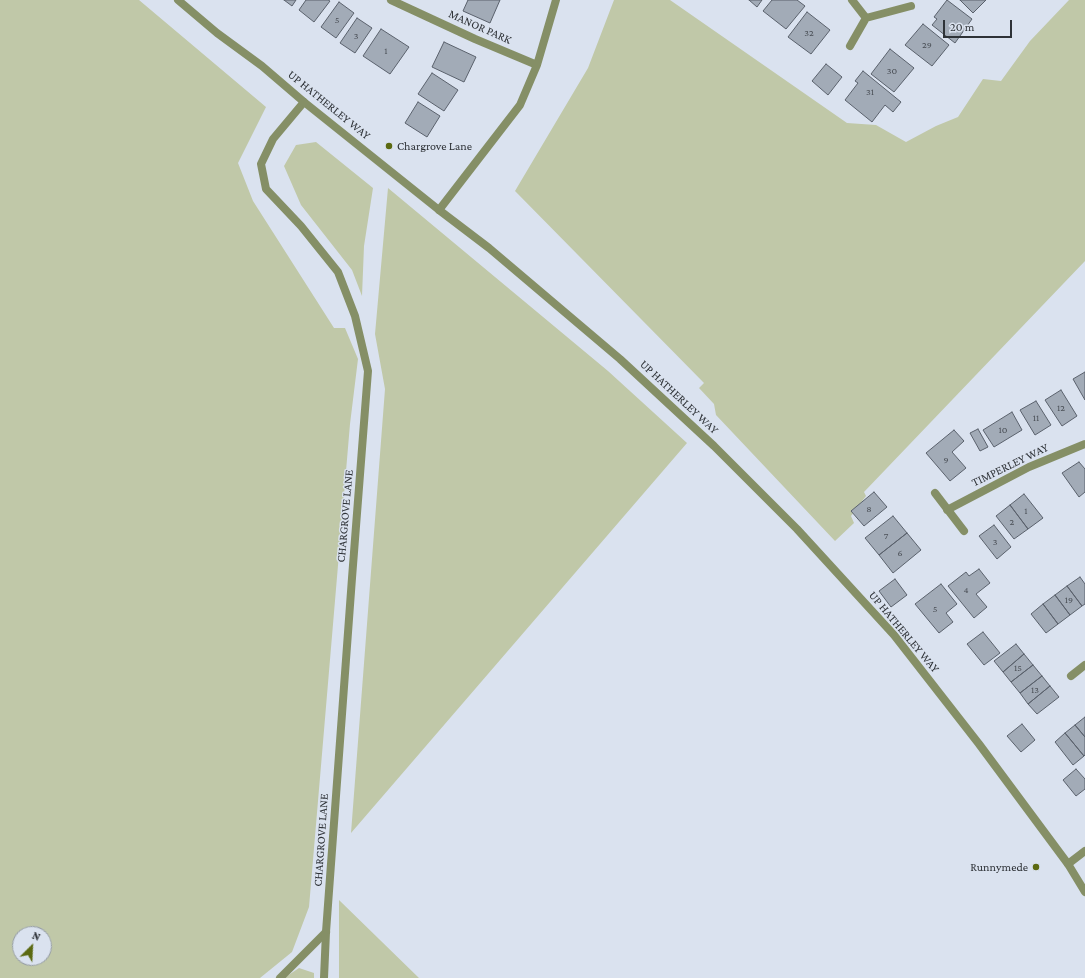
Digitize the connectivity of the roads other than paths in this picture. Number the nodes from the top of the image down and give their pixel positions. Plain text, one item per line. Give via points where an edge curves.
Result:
1 (178, 0) edge
2 (391, 0) edge
3 (556, 0) edge
4 (852, 0) edge
5 (911, 6) dead end
6 (866, 18) junction
7 (850, 46) dead end
8 (537, 65) junction
9 (304, 102) junction
10 (439, 210) junction
11 (1085, 444) edge
12 (935, 493) dead end
13 (947, 510) junction
14 (964, 531) dead end
15 (1085, 665) edge
16 (1071, 676) dead end
17 (1085, 851) edge
18 (1068, 864) junction
19 (1085, 892) edge
20 (326, 932) junction
21 (280, 978) edge
22 (324, 978) edge

1 - 9 street, UP HATHERLEY WAY
2 - 8 street, MANOR PARK
3 - 8 street
4 - 6 street
5 - 6 street
6 - 7 street
8 - 10 street via 520,105
9 - 10 street, UP HATHERLEY WAY
9 - 20 street, CHARGROVE LANE via 273,139 261,164 266,189 301,226 338,272 355,316 368,371
10 - 18 street, UP HATHERLEY WAY via 489,248 620,359 714,446 797,529 894,635
11 - 13 street, TIMPERLEY WAY via 1029,467
12 - 13 street
13 - 14 street
15 - 16 street
17 - 18 street
18 - 19 street, UP HATHERLEY WAY
20 - 21 street
20 - 22 street, CHARGROVE LANE

